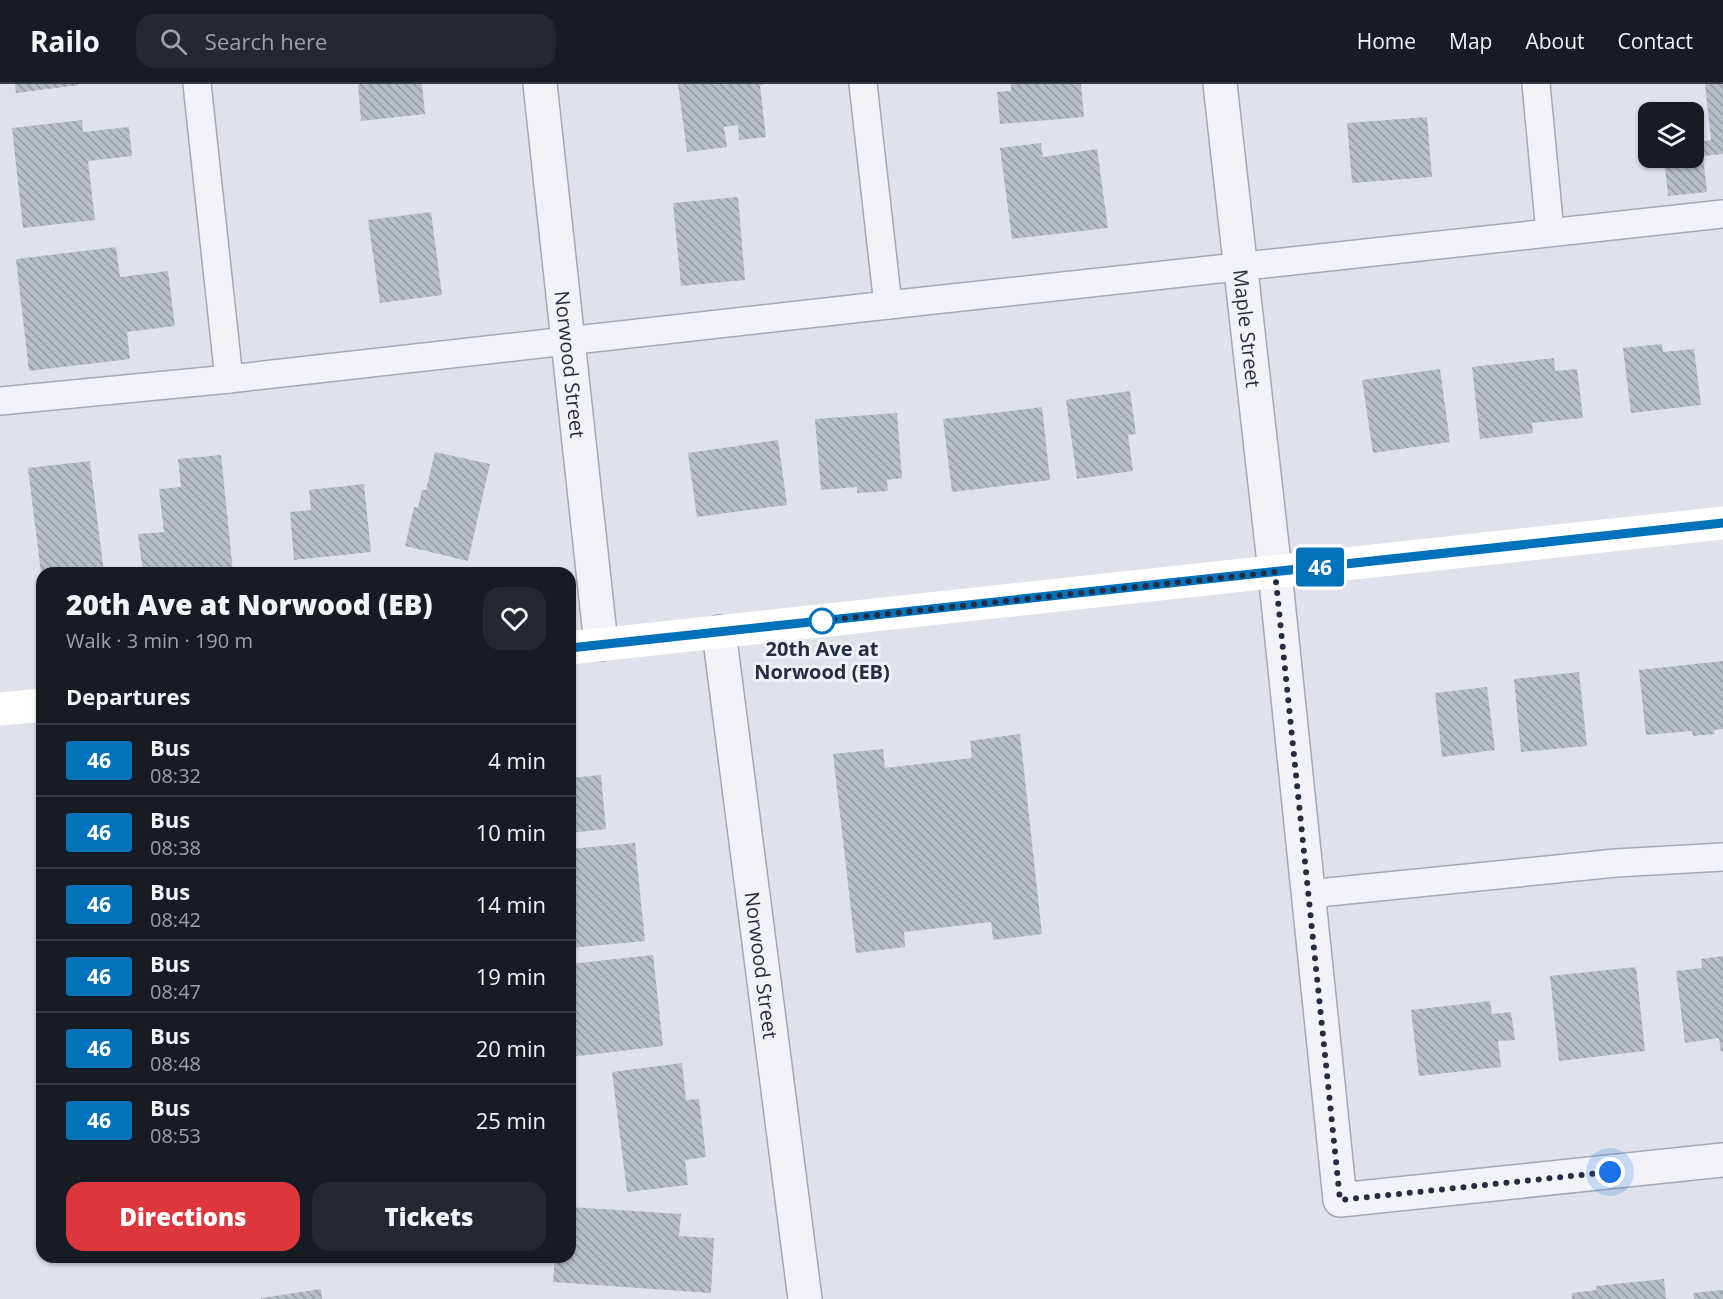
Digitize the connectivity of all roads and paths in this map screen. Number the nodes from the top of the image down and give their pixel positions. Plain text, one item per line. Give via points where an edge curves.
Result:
1 (197, 84) edge
2 (540, 84) edge
3 (862, 84) edge
4 (1220, 84) edge
5 (1536, 84) edge
6 (1723, 214) edge
7 (1550, 232) junction
8 (1241, 267) junction
9 (888, 304) junction
10 (568, 342) junction
11 (229, 379) junction
12 (0, 401) edge
13 (1723, 523) edge
14 (1275, 572) junction
15 (719, 632) junction
16 (586, 646) edge
17 (36, 706) edge
18 (0, 709) edge
19 (1723, 857) edge
20 (1308, 894) junction
21 (1723, 1160) edge
22 (805, 1299) edge

1 - 11 lane
2 - 10 street, Norwood Street
3 - 9 lane
4 - 8 street, Maple Street
5 - 7 lane
6 - 7 lane
7 - 8 lane
8 - 9 lane
8 - 14 street, Maple Street
9 - 10 lane
10 - 11 lane
10 - 16 street, Norwood Street
11 - 12 lane
13 - 14 street
14 - 15 street
14 - 20 street, Maple Street
15 - 16 street
15 - 22 street, Norwood Street
17 - 18 street
19 - 20 lane via 1616,863
20 - 21 street, Maple Street via 1340,1200

